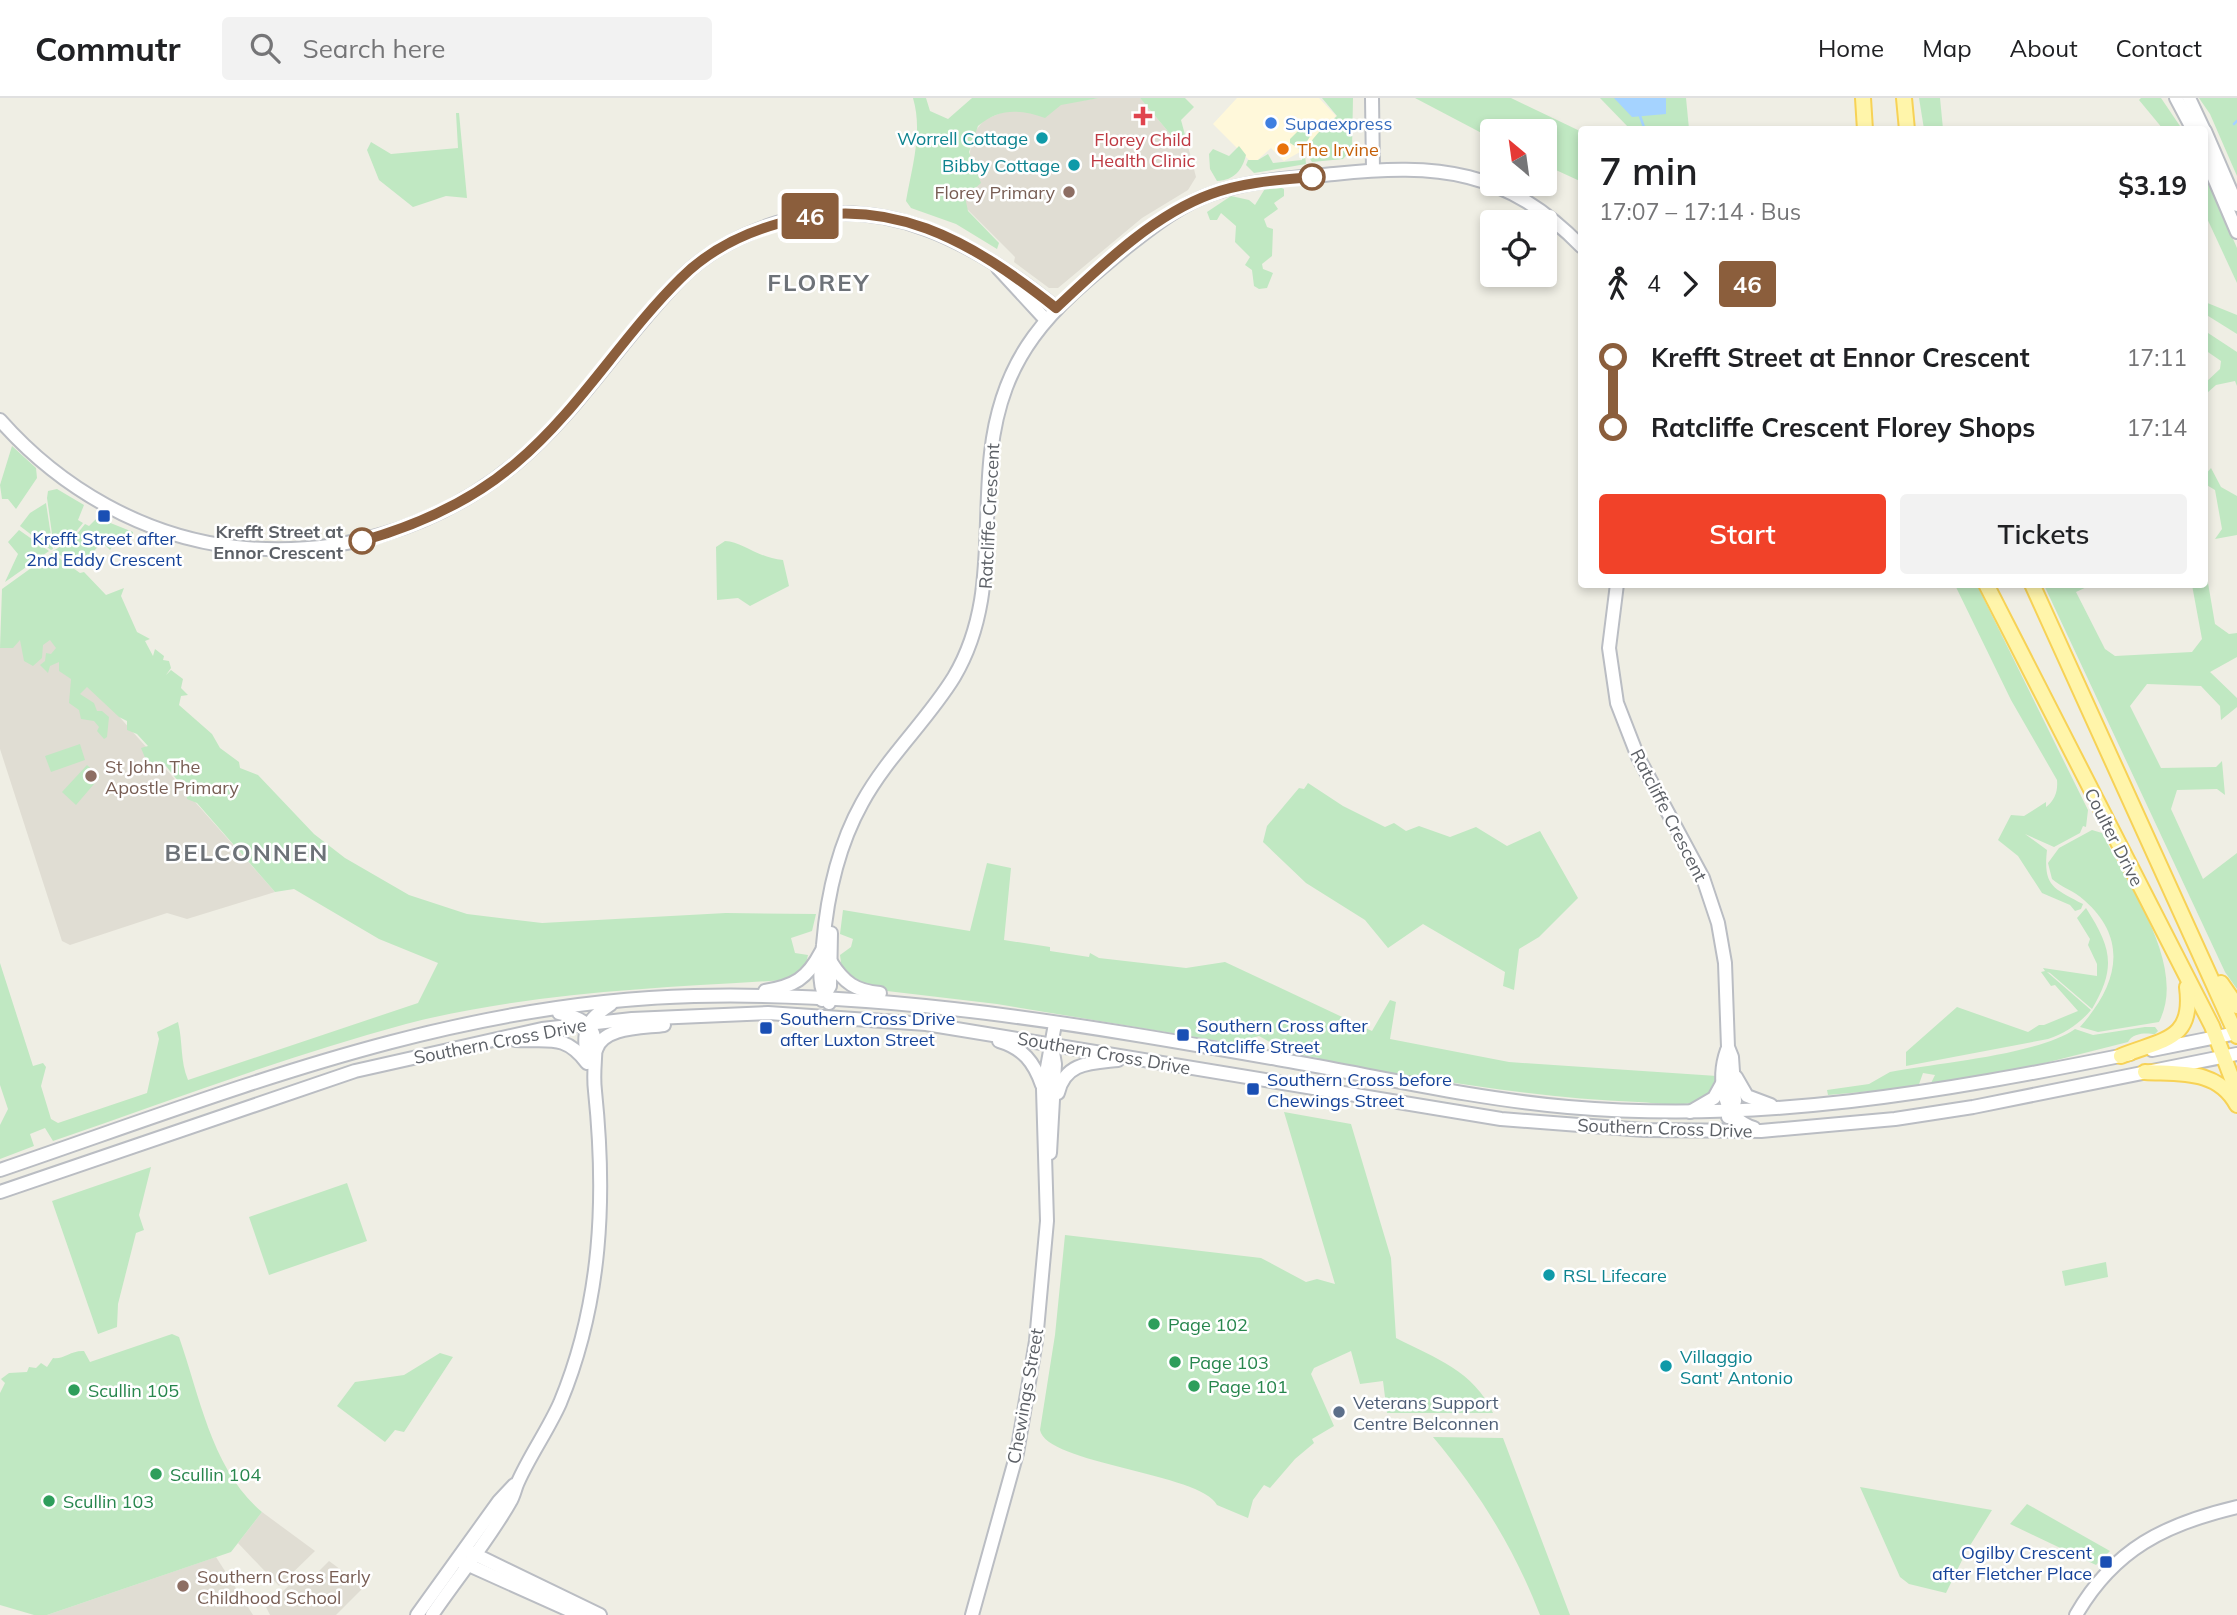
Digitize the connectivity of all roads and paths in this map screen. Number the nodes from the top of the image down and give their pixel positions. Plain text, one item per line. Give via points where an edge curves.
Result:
1 (1371, 98) edge
2 (1380, 98) edge
3 (1863, 98) edge
4 (1869, 98) edge
5 (1904, 98) edge
6 (2176, 98) edge
7 (2189, 98) edge
8 (1864, 124) edge
9 (1907, 126) edge
10 (2191, 126) edge
11 (2203, 126) edge
12 (2208, 137) edge
13 (2208, 164) edge
14 (1377, 169) junction
15 (2237, 205) edge
16 (2237, 232) edge
17 (1578, 243) edge
18 (996, 265) junction
19 (1056, 308) junction
20 (1045, 319) junction
21 (0, 420) edge
22 (1616, 588) edge
23 (1988, 588) edge
24 (2034, 588) edge
25 (828, 947) junction
26 (2200, 953) junction
27 (2186, 975) junction
28 (712, 996) junction
29 (824, 998) junction
30 (613, 1003) junction
31 (912, 1004) junction
32 (2237, 1006) edge
33 (545, 1010) junction
34 (794, 1015) junction
35 (687, 1016) junction
36 (882, 1020) junction
37 (588, 1024) junction
38 (1055, 1024) junction
39 (953, 1028) junction
40 (2237, 1034) edge
41 (2216, 1037) junction
42 (497, 1039) junction
43 (1052, 1045) junction
44 (596, 1050) junction
45 (2230, 1055) edge
46 (2121, 1056) junction
47 (1139, 1059) junction
48 (587, 1063) junction
49 (2145, 1072) junction
50 (2028, 1074) junction
51 (1729, 1077) junction
52 (594, 1085) junction
53 (1043, 1089) junction
54 (2237, 1092) edge
55 (2033, 1094) junction
56 (2237, 1105) edge
57 (1813, 1106) junction
58 (1689, 1112) junction
59 (1731, 1113) junction
60 (1053, 1114) junction
61 (1761, 1130) junction
62 (1690, 1131) junction
63 (0, 1170) edge
64 (1047, 1171) junction
65 (0, 1192) edge
66 (2237, 1507) edge
67 (465, 1557) junction
68 (417, 1615) edge
69 (432, 1615) edge
70 (580, 1615) edge
71 (600, 1615) edge
72 (972, 1615) edge
73 (2076, 1615) edge

1 - 14 main road
2 - 14 main road
3 - 8 main road
4 - 8 main road
5 - 9 main road
6 - 10 main road
7 - 11 main road
12 - 15 main road
13 - 16 main road
14 - 17 main road, Ratcliffe Crescent via 1434,170 1504,190 1548,215
14 - 19 main road, Ratcliffe Crescent via 1212,193 1162,219
18 - 19 main road
18 - 20 main road
18 - 21 main road via 925,226 867,214 820,214 757,230 722,247 681,278 517,462 458,503 398,531 355,542 302,550 254,549 184,538 90,496 24,447
19 - 20 main road, Ratcliffe Crescent
20 - 25 main road, Ratcliffe Crescent via 1019,359 995,426 987,571 972,639 954,677 863,801 838,860
22 - 51 main road, Ratcliffe Crescent via 1609,648 1617,703 1638,757 1712,900 1725,963
23 - 27 main road, Coulter Drive
24 - 26 main road, Coulter Drive
25 - 28 main road via 797,983
25 - 29 main road, Ratcliffe Crescent via 830,986
25 - 31 main road via 852,986 906,996
26 - 32 main road
26 - 40 main road, Coulter Drive
27 - 41 main road, Coulter Drive
27 - 46 main road via 2190,1008 2185,1024 2172,1035
28 - 29 main road, Southern Cross Drive
28 - 30 main road, Southern Cross Drive
29 - 31 main road, Southern Cross Drive
29 - 34 main road via 809,1011
29 - 36 main road via 834,1010 867,1012
30 - 33 main road, Southern Cross Drive
30 - 37 main road
31 - 38 main road, Southern Cross Drive
33 - 37 main road via 579,1016
33 - 63 main road, Southern Cross Drive via 353,1050
34 - 35 main road, Southern Cross Drive
34 - 36 main road, Southern Cross Drive
35 - 37 main road, Southern Cross Drive
35 - 44 main road via 672,1024 610,1034
36 - 39 main road, Southern Cross Drive
37 - 42 main road, Southern Cross Drive
37 - 44 main road
37 - 48 main road via 584,1036
38 - 43 main road, Chewings Street
38 - 58 main road, Southern Cross Drive via 1504,1099
39 - 43 main road, Southern Cross Drive
39 - 53 main road via 1019,1050 1036,1066
40 - 41 main road, Southern Cross Drive
41 - 45 main road, Coulter Drive
41 - 46 main road, Southern Cross Drive
42 - 48 main road via 560,1040
42 - 65 main road, Southern Cross Drive via 355,1071
43 - 47 main road, Southern Cross Drive
43 - 53 main road, Chewings Street
43 - 60 main road, Chewings Street
44 - 52 main road
45 - 49 main road, Southern Cross Drive
45 - 54 main road, Coulter Drive
46 - 50 main road, Southern Cross Drive
47 - 60 main road via 1077,1065 1060,1086
47 - 62 main road, Southern Cross Drive via 1501,1119
48 - 52 main road
49 - 55 main road, Southern Cross Drive
49 - 56 main road via 2208,1077 2220,1082
50 - 55 main road
50 - 57 main road, Southern Cross Drive via 1894,1098
51 - 57 main road via 1756,1101
51 - 58 main road via 1714,1098
51 - 59 main road, Ratcliffe Crescent via 1725,1101
52 - 67 main road via 602,1168 601,1226 585,1325 561,1401 517,1483 499,1501
53 - 64 main road, Chewings Street
55 - 61 main road, Southern Cross Drive via 1895,1119
57 - 59 main road, Southern Cross Drive
58 - 59 main road, Southern Cross Drive
59 - 61 main road via 1739,1122
59 - 62 main road via 1713,1128
60 - 64 main road, Chewings Street
61 - 62 main road, Southern Cross Drive
64 - 72 main road, Chewings Street via 1044,1254 1026,1404 1005,1502
66 - 73 main road via 2189,1519 2137,1546 2094,1587
67 - 68 main road
67 - 69 main road
67 - 70 main road
67 - 71 main road

